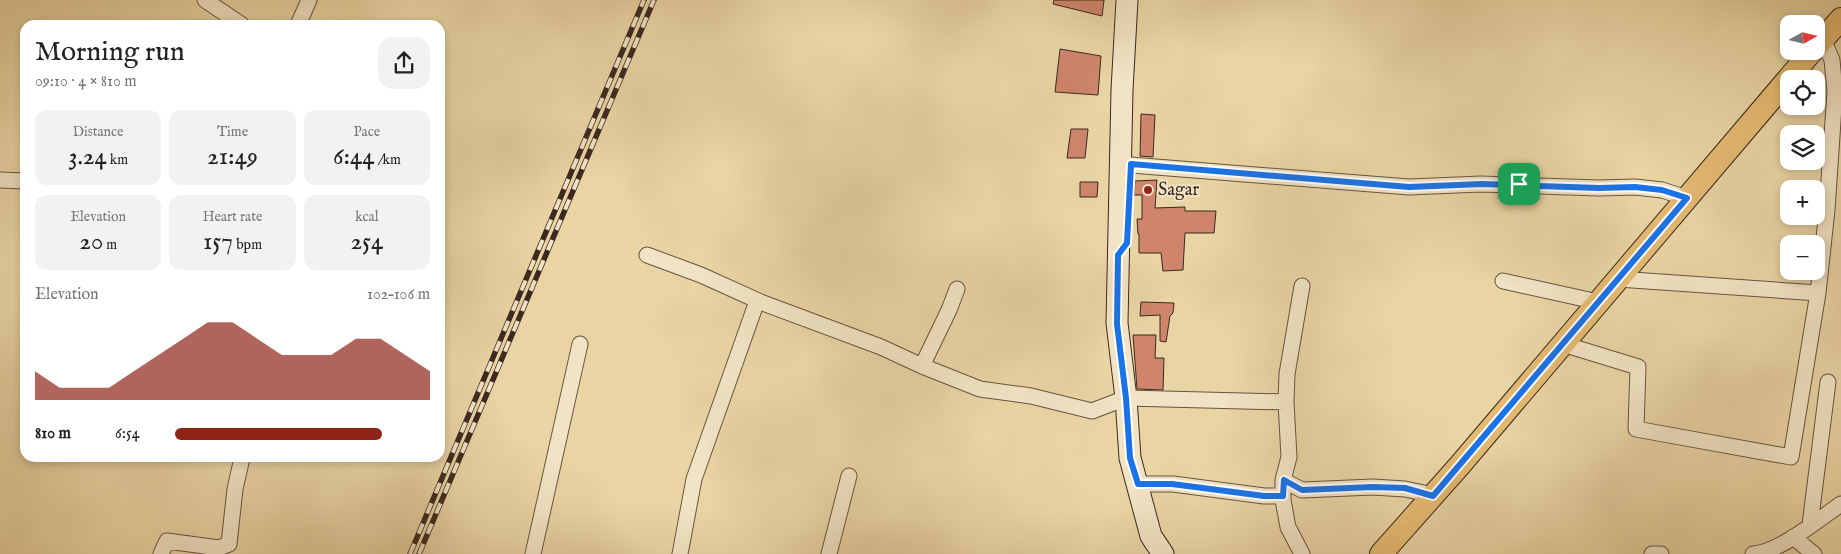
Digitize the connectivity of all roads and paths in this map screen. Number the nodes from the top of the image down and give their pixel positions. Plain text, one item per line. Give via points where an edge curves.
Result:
1 (205, 0) edge
2 (309, 0) edge
3 (1116, 0) edge
4 (1127, 0) edge
5 (1134, 0) edge
6 (1841, 19) edge
7 (235, 20) edge
8 (300, 20) edge
9 (1825, 37) edge
10 (1825, 53) edge
11 (1805, 60) edge
12 (1838, 106) edge
13 (1131, 164) junction
14 (0, 180) edge
15 (20, 181) edge
16 (1687, 198) junction
17 (647, 255) dead end
18 (1118, 255) junction
19 (1618, 279) junction
20 (1503, 281) dead end
21 (1302, 286) dead end
22 (956, 289) dead end
23 (1818, 293) junction
24 (757, 301) junction
25 (1598, 302) junction
26 (580, 344) dead end
27 (1563, 344) junction
28 (922, 366) junction
29 (1828, 382) dead end
30 (1126, 398) junction
31 (1286, 402) junction
32 (241, 462) edge
33 (849, 476) dead end
34 (1284, 480) junction
35 (1138, 484) junction
36 (1283, 496) junction
37 (1433, 496) junction
38 (1841, 504) edge
39 (1810, 525) junction
40 (1793, 537) junction
41 (160, 554) edge
42 (533, 554) edge
43 (680, 554) edge
44 (829, 554) edge
45 (1162, 554) edge
46 (1302, 554) edge
47 (1381, 554) edge
48 (1652, 554) edge
49 (1661, 554) edge
50 (1753, 554) edge
51 (1814, 554) edge

1 - 7 street
2 - 8 street
3 - 18 main road via 1109,242
4 - 18 main road
5 - 13 main road
6 - 9 main road
10 - 12 street via 1832,60
11 - 16 main road
12 - 23 street
13 - 16 street via 1409,187 1482,184 1635,187 1662,190
13 - 18 main road via 1127,243
14 - 15 street
16 - 19 main road
17 - 24 street
18 - 30 main road via 1117,324
19 - 23 street
19 - 25 main road
20 - 25 street
21 - 31 street via 1287,374
22 - 28 street
23 - 27 street via 1791,457 1636,429 1638,367
24 - 28 street via 881,346
24 - 43 street via 694,479
25 - 27 main road
26 - 42 street
27 - 37 main road
28 - 30 street via 980,389 1031,396 1092,411
29 - 39 street
30 - 31 street
30 - 35 main road via 1130,458
31 - 34 street via 1289,457
32 - 41 street via 229,544 219,548 167,541
33 - 44 street
34 - 36 street
34 - 37 street via 1302,490 1405,488
35 - 36 street via 1172,484
35 - 45 main road via 1151,536
36 - 46 street via 1288,527
37 - 47 main road
38 - 39 street
39 - 40 street
40 - 50 street via 1763,553
40 - 51 street
48 - 49 street

